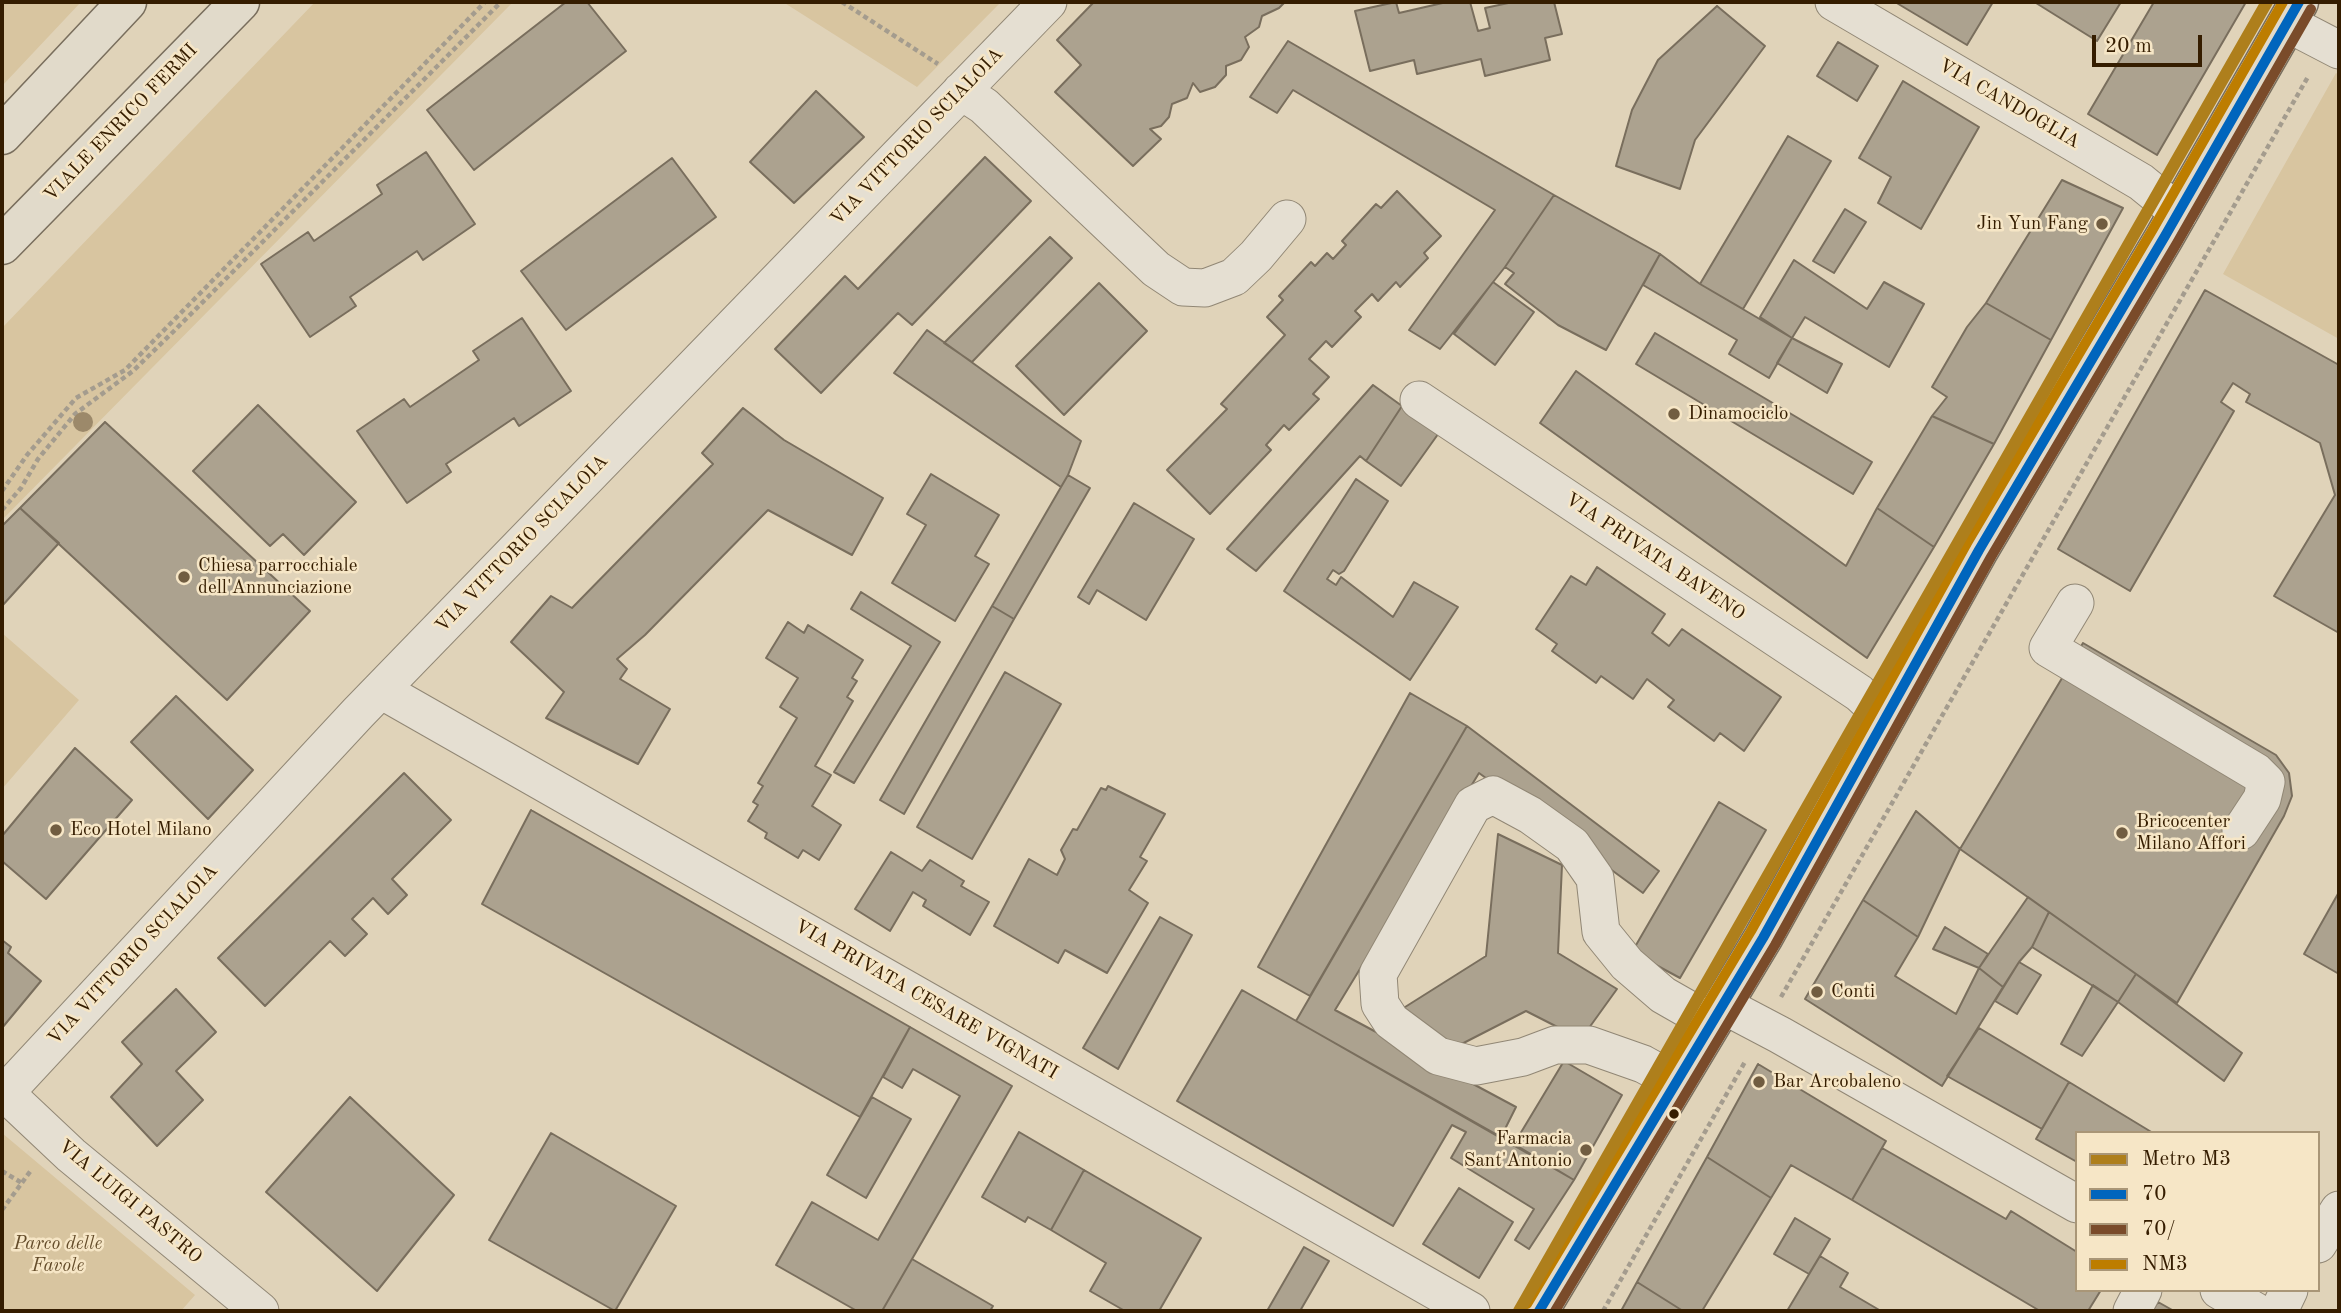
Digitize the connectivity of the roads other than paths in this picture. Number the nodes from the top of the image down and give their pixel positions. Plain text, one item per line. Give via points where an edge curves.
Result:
1 (127, 2) edge
2 (240, 2) edge
3 (1048, 2) edge
4 (1834, 2) edge
5 (2293, 12) edge
6 (2333, 46) edge
7 (965, 88) junction
8 (2, 135) edge
9 (2179, 214) junction
10 (1287, 219) dead end
11 (2, 245) edge
12 (1419, 400) dead end
13 (2075, 603) dead end
14 (380, 690) junction
15 (1886, 718) junction
16 (2241, 831) dead end
17 (1717, 1014) junction
18 (1676, 1082) junction
19 (3, 1092) edge
20 (2075, 1203) edge
21 (2339, 1210) edge
22 (2320, 1241) edge
23 (2142, 1292) edge
24 (2222, 1292) edge
25 (2288, 1292) edge
26 (260, 1311) edge
27 (1471, 1311) edge
28 (1539, 1311) edge
29 (2132, 1311) edge
30 (2255, 1311) edge
31 (2278, 1311) edge

1 - 8 main road
2 - 11 main road, VIALE ENRICO FERMI
3 - 7 street, VIA VITTORIO SCIALOIA
4 - 9 street, VIA CANDOGLIA via 2141,181
5 - 6 street
5 - 9 main road
7 - 10 street via 1156,269 1183,287 1205,288 1234,277
7 - 14 street, VIA VITTORIO SCIALOIA
9 - 15 main road via 1979,550
12 - 15 street, VIA PRIVATA BAVENO via 1859,693
13 - 16 street via 2048,648 2266,782 2262,799
14 - 19 street, VIA VITTORIO SCIALOIA
14 - 27 street, VIA PRIVATA CESARE VIGNATI
15 - 17 main road
17 - 18 main road
17 - 18 street via 1663,995 1627,964 1601,932 1595,878 1572,845 1493,795 1473,805 1378,974 1380,1004 1391,1021 1438,1056 1476,1066 1555,1045 1589,1045 1643,1064
17 - 20 street via 1780,1035
18 - 28 main road
19 - 26 street, VIA LUIGI PASTRO via 71,1155
21 - 22 street
23 - 29 street
24 - 30 street
25 - 31 street

